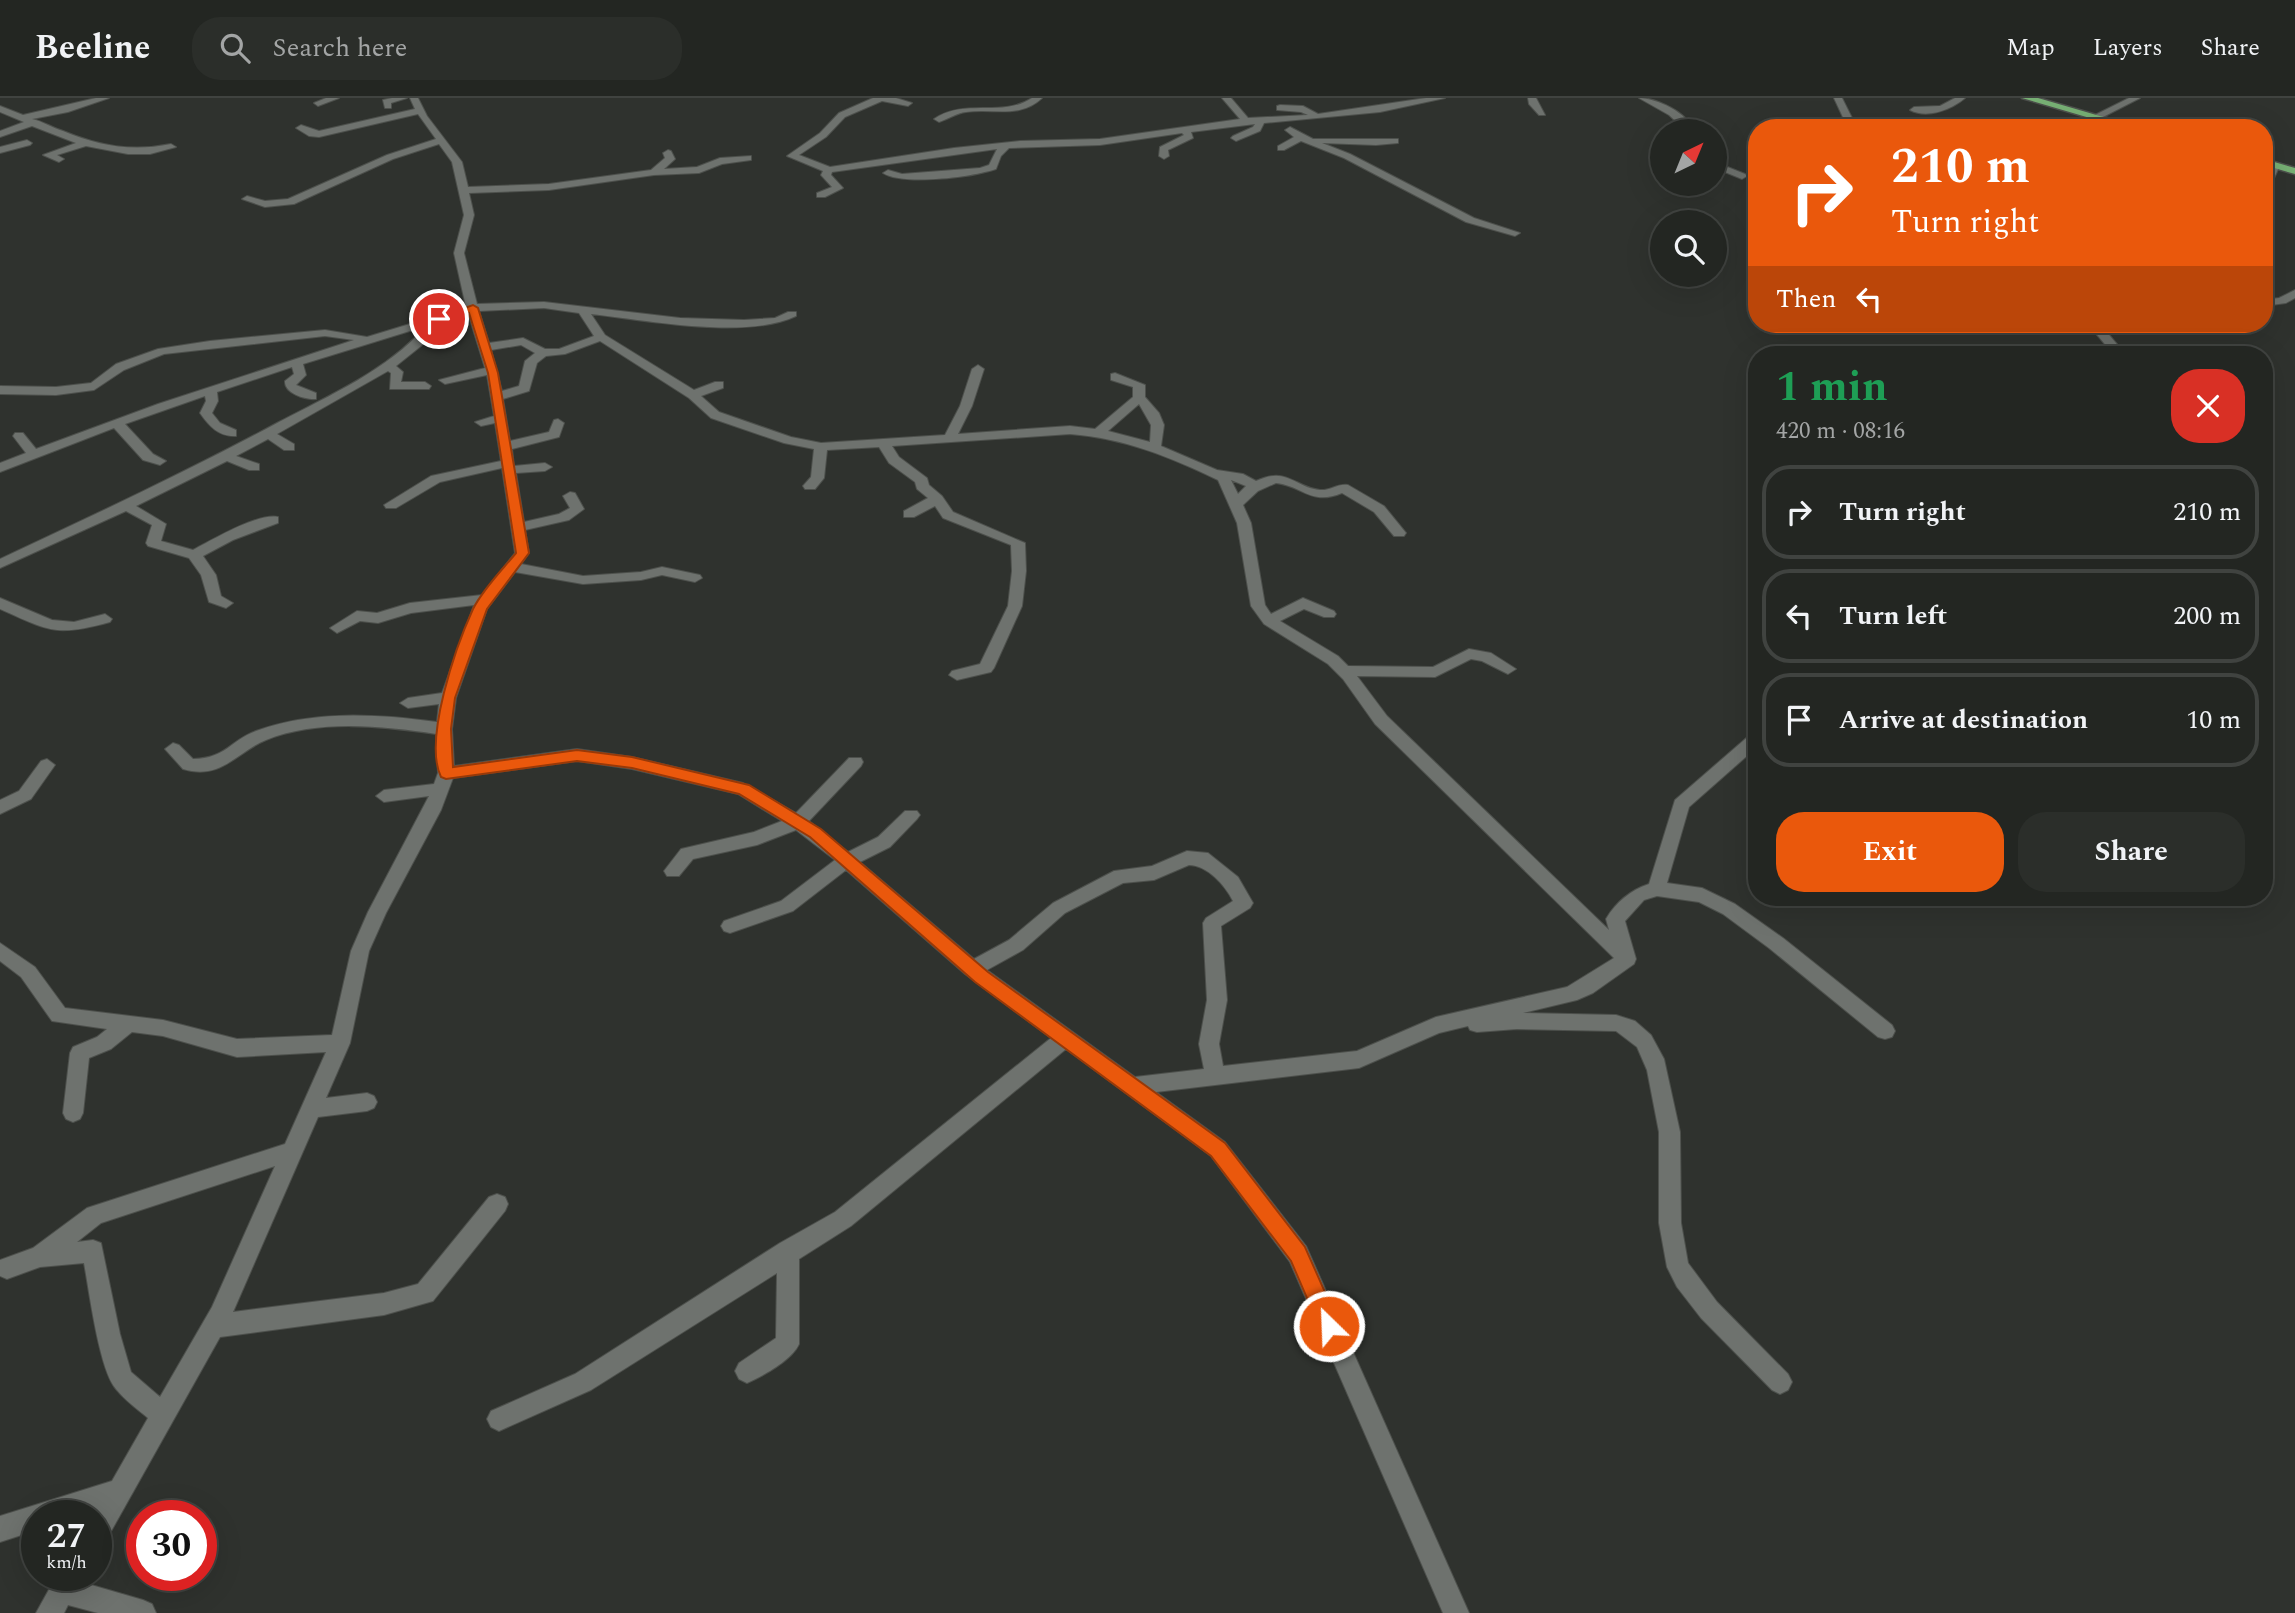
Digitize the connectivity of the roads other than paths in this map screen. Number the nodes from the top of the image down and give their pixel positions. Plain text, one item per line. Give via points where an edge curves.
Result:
1 (105, 98) edge
2 (335, 98) edge
3 (403, 98) edge
4 (414, 98) edge
5 (881, 98) edge
6 (1038, 98) edge
7 (1226, 98) edge
8 (1394, 98) edge
9 (1441, 98) edge
10 (1532, 98) edge
11 (1643, 98) edge
12 (1838, 98) edge
13 (1961, 98) edge
14 (2026, 98) edge
15 (2136, 98) edge
16 (318, 103) dead end
17 (908, 103) dead end
18 (1408, 104) junction
19 (82, 106) junction
20 (388, 106) dead end
21 (1280, 108) dead end
22 (0, 109) edge
23 (1914, 110) dead end
24 (420, 111) junction
25 (92, 113) dead end
26 (1542, 113) dead end
27 (1195, 117) dead end
28 (1317, 117) junction
29 (2096, 117) junction
30 (23, 118) junction
31 (939, 119) dead end
32 (1679, 119) edge
33 (1848, 119) edge
34 (2103, 119) edge
35 (1280, 120) junction
36 (1246, 121) junction
37 (1259, 121) junction
38 (34, 122) junction
39 (1227, 123) junction
40 (301, 128) dead end
41 (1183, 129) junction
42 (0, 134) edge
43 (1300, 137) junction
44 (1237, 138) dead end
45 (440, 141) junction
46 (1314, 141) junction
47 (1395, 141) dead end
48 (88, 142) junction
49 (27, 143) dead end
50 (1007, 145) junction
51 (172, 147) dead end
52 (1281, 148) dead end
53 (0, 149) edge
54 (667, 153) dead end
55 (851, 154) dead end
56 (1164, 156) dead end
57 (748, 158) dead end
58 (59, 159) dead end
59 (859, 165) junction
60 (2273, 165) edge
61 (829, 170) junction
62 (1727, 170) edge
63 (2295, 171) edge
64 (654, 172) junction
65 (888, 173) dead end
66 (1742, 176) dead end
67 (463, 190) junction
68 (821, 195) dead end
69 (247, 199) dead end
70 (1515, 233) dead end
71 (2295, 293) edge
72 (2273, 302) edge
73 (473, 308) junction
74 (584, 309) junction
75 (792, 314) dead end
76 (439, 319) junction
77 (601, 338) junction
78 (369, 339) junction
79 (485, 347) junction
80 (543, 353) junction
81 (297, 363) junction
82 (388, 366) junction
83 (978, 369) dead end
84 (492, 370) junction
85 (1115, 377) dead end
86 (445, 380) dead end
87 (719, 385) dead end
88 (425, 386) dead end
89 (0, 390) edge
90 (18, 391) junction
91 (211, 392) junction
92 (694, 395) junction
93 (312, 396) dead end
94 (0, 397) edge
95 (497, 397) junction
96 (1139, 397) junction
97 (501, 418) junction
98 (481, 422) dead end
99 (558, 423) dead end
100 (118, 424) junction
101 (1100, 431) junction
102 (232, 433) dead end
103 (269, 433) junction
104 (19, 436) dead end
105 (950, 438) junction
106 (884, 444) junction
107 (1155, 445) junction
108 (507, 446) junction
109 (289, 447) dead end
110 (821, 447) junction
111 (34, 455) junction
112 (226, 456) junction
113 (160, 461) dead end
114 (254, 467) dead end
115 (510, 467) junction
116 (545, 467) dead end
117 (0, 468) edge
118 (1213, 473) junction
119 (810, 486) dead end
120 (1256, 486) junction
121 (570, 496) dead end
122 (937, 499) junction
123 (1235, 504) junction
124 (391, 505) dead end
125 (127, 506) junction
126 (909, 514) dead end
127 (272, 520) dead end
128 (518, 528) junction
129 (1399, 533) dead end
130 (194, 555) junction
131 (0, 564) edge
132 (512, 567) junction
133 (695, 578) dead end
134 (488, 599) junction
135 (0, 603) edge
136 (226, 603) dead end
137 (1329, 614) dead end
138 (105, 619) dead end
139 (1269, 621) junction
140 (337, 628) dead end
141 (1508, 669) dead end
142 (1343, 671) junction
143 (957, 676) dead end
144 (448, 698) junction
145 (408, 703) dead end
146 (444, 729) junction
147 (1748, 746) edge
148 (173, 749) dead end
149 (855, 762) dead end
150 (47, 765) dead end
151 (443, 781) junction
152 (384, 796) dead end
153 (0, 808) edge
154 (911, 815) dead end
155 (798, 822) junction
156 (846, 860) junction
157 (673, 871) dead end
158 (1657, 889) junction
159 (730, 926) dead end
160 (0, 951) edge
161 (1627, 959) junction
162 (20, 966) junction
163 (972, 969) junction
164 (0, 970) edge
165 (128, 1024) junction
166 (1885, 1031) dead end
167 (1066, 1038) junction
168 (340, 1043) junction
169 (1359, 1059) junction
170 (1215, 1076) junction
171 (1131, 1086) junction
172 (367, 1102) dead end
173 (311, 1109) junction
174 (73, 1113) dead end
175 (293, 1151) junction
176 (497, 1204) dead end
177 (788, 1251) junction
178 (40, 1256) junction
179 (7, 1268) dead end
180 (214, 1326) junction
181 (747, 1371) dead end
182 (1780, 1382) dead end
183 (163, 1416) junction
184 (499, 1419) dead end
185 (122, 1490) junction
186 (92, 1500) edge
187 (112, 1507) edge
188 (21, 1522) edge
189 (0, 1529) edge
190 (62, 1591) edge
191 (89, 1591) edge
192 (49, 1613) edge
193 (142, 1613) edge
194 (1456, 1613) edge

1 - 19 street
2 - 16 street
3 - 20 street via 386,102
4 - 24 street
5 - 17 street
5 - 61 street via 842,115 792,156
6 - 31 street via 1023,107 970,108
7 - 36 street
8 - 18 street
9 - 18 street
10 - 26 street
11 - 32 street
12 - 33 street
13 - 23 street via 1942,109
14 - 29 highway
15 - 29 street
18 - 28 street
19 - 25 street
19 - 30 street
21 - 28 street via 1303,109
22 - 30 street
24 - 40 street via 319,134
24 - 45 street
27 - 39 street
28 - 35 street
29 - 34 highway
30 - 38 street
35 - 37 street
35 - 43 street
36 - 37 street
36 - 39 street
37 - 44 street via 1257,129
38 - 42 street
38 - 48 street
39 - 41 street
41 - 50 street via 1100,142
41 - 56 street via 1190,136 1163,149
43 - 46 street
43 - 52 street
45 - 67 street via 457,162
45 - 69 street via 390,157 290,202 265,204
46 - 47 street
46 - 70 street via 1470,220
48 - 51 street via 143,152
48 - 58 street via 48,155
49 - 53 street
50 - 59 street
50 - 65 street via 993,167 981,172 901,177
54 - 64 street via 670,159
55 - 59 street
57 - 64 street via 720,161 699,170
59 - 61 street
60 - 63 highway
61 - 68 street via 825,175 838,188
62 - 66 street
64 - 67 street via 549,187
67 - 73 street via 469,215 459,253
71 - 72 street
73 - 74 street via 544,304
73 - 76 street
73 - 79 street
74 - 75 street via 680,321 744,323 777,321
74 - 77 street
76 - 78 street
76 - 82 street
77 - 80 street via 561,352
77 - 92 street
78 - 81 street
78 - 90 street via 326,333 186,347 120,367 94,386
79 - 80 street via 523,341
79 - 84 street
80 - 95 street via 531,362 525,388
81 - 91 street
81 - 93 street via 300,374 289,384
82 - 88 street via 397,372 394,386
82 - 103 street
83 - 105 street
84 - 86 street
84 - 95 street
85 - 96 street via 1139,385
87 - 92 street
89 - 90 street
90 - 94 street
91 - 100 street
91 - 102 street via 206,413 216,426
92 - 110 street via 715,415
95 - 97 street
96 - 101 street
96 - 107 street via 1156,419 1159,437
97 - 98 street
97 - 108 street
99 - 108 street via 555,434
100 - 111 street
100 - 113 street via 148,457
101 - 105 street
101 - 107 street
103 - 109 street
103 - 112 street
104 - 111 street
105 - 106 street
106 - 110 street
106 - 122 street via 894,460
107 - 118 street
108 - 115 street
110 - 119 street via 817,478
111 - 117 street
112 - 114 street
112 - 125 street
115 - 116 street
115 - 124 street via 436,479
115 - 128 street
118 - 120 street
118 - 123 street via 1224,478
120 - 123 street
120 - 129 street via 1280,478 1324,495 1343,488 1379,509
121 - 128 street via 577,509 564,517
122 - 126 street
122 - 143 street via 948,515 1018,543 1015,606 986,668
123 - 139 street via 1244,523 1258,606
125 - 130 street via 159,524 153,543
125 - 131 street
127 - 130 street
128 - 132 street via 522,553
130 - 136 street via 206,567 214,599
132 - 133 street via 583,580 662,571
132 - 134 street
134 - 140 street via 410,608 378,618 357,616
134 - 144 street via 480,608
135 - 138 street via 49,625 74,627
137 - 139 street via 1303,603
139 - 142 street via 1333,660
141 - 142 street via 1469,654 1435,672
142 - 161 street via 1381,720
144 - 145 street
144 - 146 street
146 - 148 street via 361,721 287,727 258,736 212,764 189,765
146 - 151 street
147 - 158 street via 1682,804
149 - 155 street
150 - 153 street via 25,795
151 - 152 street
151 - 155 street via 577,755 743,789
151 - 168 street via 433,810 358,956
154 - 156 street via 884,842
155 - 156 street
155 - 157 street via 758,838 687,854
156 - 159 street via 787,906
156 - 163 street
158 - 161 street via 1638,895 1615,919
158 - 166 street via 1702,895 1729,909
160 - 162 street
161 - 169 street via 1570,994 1436,1025
162 - 164 street
162 - 165 street via 59,1015
163 - 167 street
163 - 170 street via 1016,945 1059,908 1119,876 1154,873 1187,858 1202,858 1232,882 1244,903 1212,923 1217,1000 1209,1044
165 - 168 street via 163,1028 237,1048
165 - 174 street via 104,1044 80,1054
167 - 171 street
167 - 177 street via 843,1219
168 - 173 street
169 - 170 street
169 - 182 street via 1444,1026 1517,1021 1616,1023 1640,1034 1655,1058 1671,1142 1672,1238 1678,1267 1691,1289
170 - 171 street
171 - 194 street via 1218,1149 1298,1254
172 - 173 street
173 - 175 street
175 - 178 street via 95,1215
175 - 180 street
176 - 180 street via 425,1293 384,1304
177 - 181 street via 787,1345
177 - 184 street via 583,1382
178 - 179 street
178 - 183 street via 93,1251 108,1334 122,1379
180 - 183 street
183 - 185 street
185 - 186 street
185 - 187 street
188 - 189 street
190 - 192 street
191 - 193 street

